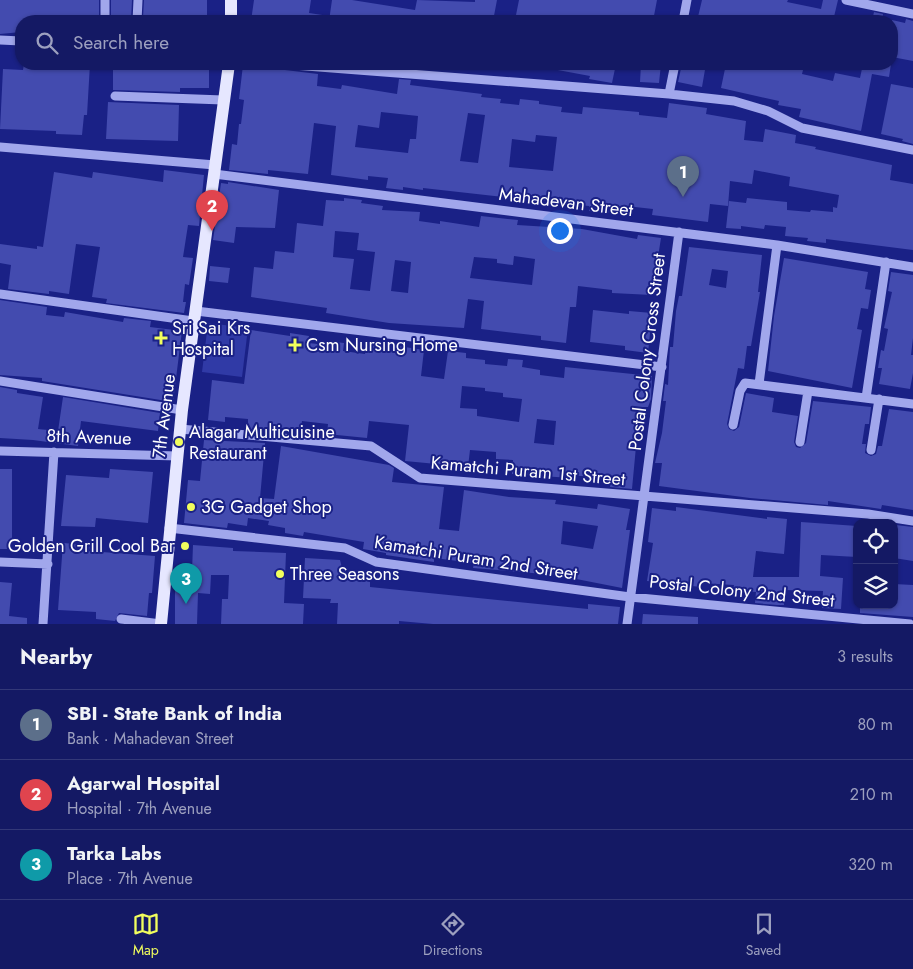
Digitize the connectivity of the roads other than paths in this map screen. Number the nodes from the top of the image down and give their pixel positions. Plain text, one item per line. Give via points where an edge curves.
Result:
1 (105, 0) edge
2 (138, 0) edge
3 (231, 0) edge
4 (687, 0) edge
5 (846, 0) edge
6 (913, 14) edge
7 (105, 15) edge
8 (137, 15) edge
9 (231, 15) edge
10 (684, 15) edge
11 (0, 40) edge
12 (15, 41) edge
13 (227, 70) edge
14 (358, 70) edge
15 (674, 70) edge
16 (669, 94) junction
17 (115, 96) dead end
18 (224, 100) junction
19 (0, 147) edge
20 (913, 150) edge
21 (215, 170) junction
22 (680, 232) junction
23 (777, 245) junction
24 (886, 262) junction
25 (913, 267) edge
26 (0, 294) edge
27 (195, 316) junction
28 (662, 367) junction
29 (0, 381) edge
30 (759, 384) junction
31 (808, 391) junction
32 (866, 398) junction
33 (879, 400) junction
34 (913, 404) edge
35 (182, 410) junction
36 (734, 425) dead end
37 (180, 429) junction
38 (800, 442) dead end
39 (0, 450) edge
40 (871, 450) dead end
41 (54, 452) junction
42 (177, 456) junction
43 (645, 497) junction
44 (913, 521) edge
45 (169, 528) junction
46 (0, 562) edge
47 (48, 564) junction
48 (630, 597) junction
49 (121, 619) dead end
50 (43, 624) edge
51 (161, 624) edge
52 (627, 624) edge
53 (910, 624) edge

1 - 7 street
2 - 8 street
3 - 9 main road
4 - 10 street
5 - 6 street
11 - 12 street
13 - 18 main road, 7th Avenue
14 - 16 street
15 - 16 street
16 - 20 street via 734,101 768,111 802,128
17 - 18 street
18 - 21 main road, 7th Avenue
19 - 21 street, Mahadevan Street
21 - 22 street, Mahadevan Street
21 - 27 main road, 7th Avenue
22 - 23 street, Mahadevan Street
22 - 28 street, Postal Colony Cross Street
23 - 24 street, Mahadevan Street
23 - 30 street
24 - 25 street, Mahadevan Street
24 - 32 street
26 - 27 street
27 - 28 street
27 - 35 main road, 7th Avenue
28 - 43 street, Postal Colony Cross Street
29 - 35 street
30 - 31 street
30 - 36 street via 745,383 740,391
31 - 32 street
31 - 38 street
32 - 33 street
33 - 34 street
33 - 40 street
35 - 37 main road, 7th Avenue
37 - 42 main road, 7th Avenue
37 - 43 street, Kamatchi Puram 1st Street via 371,446 420,478
39 - 41 street, 8th Avenue
41 - 42 street, 8th Avenue
41 - 47 street
42 - 45 main road, 7th Avenue
43 - 44 street, Kamatchi Puram 1st Street via 868,514
43 - 48 street, Postal Colony Cross Street
45 - 48 street, Kamatchi Puram 2nd Street via 346,548 376,562
45 - 51 main road, 7th Avenue
46 - 47 street
47 - 50 street
48 - 52 street, Postal Colony Cross Street
48 - 53 street, Postal Colony 2nd Street
49 - 51 street

